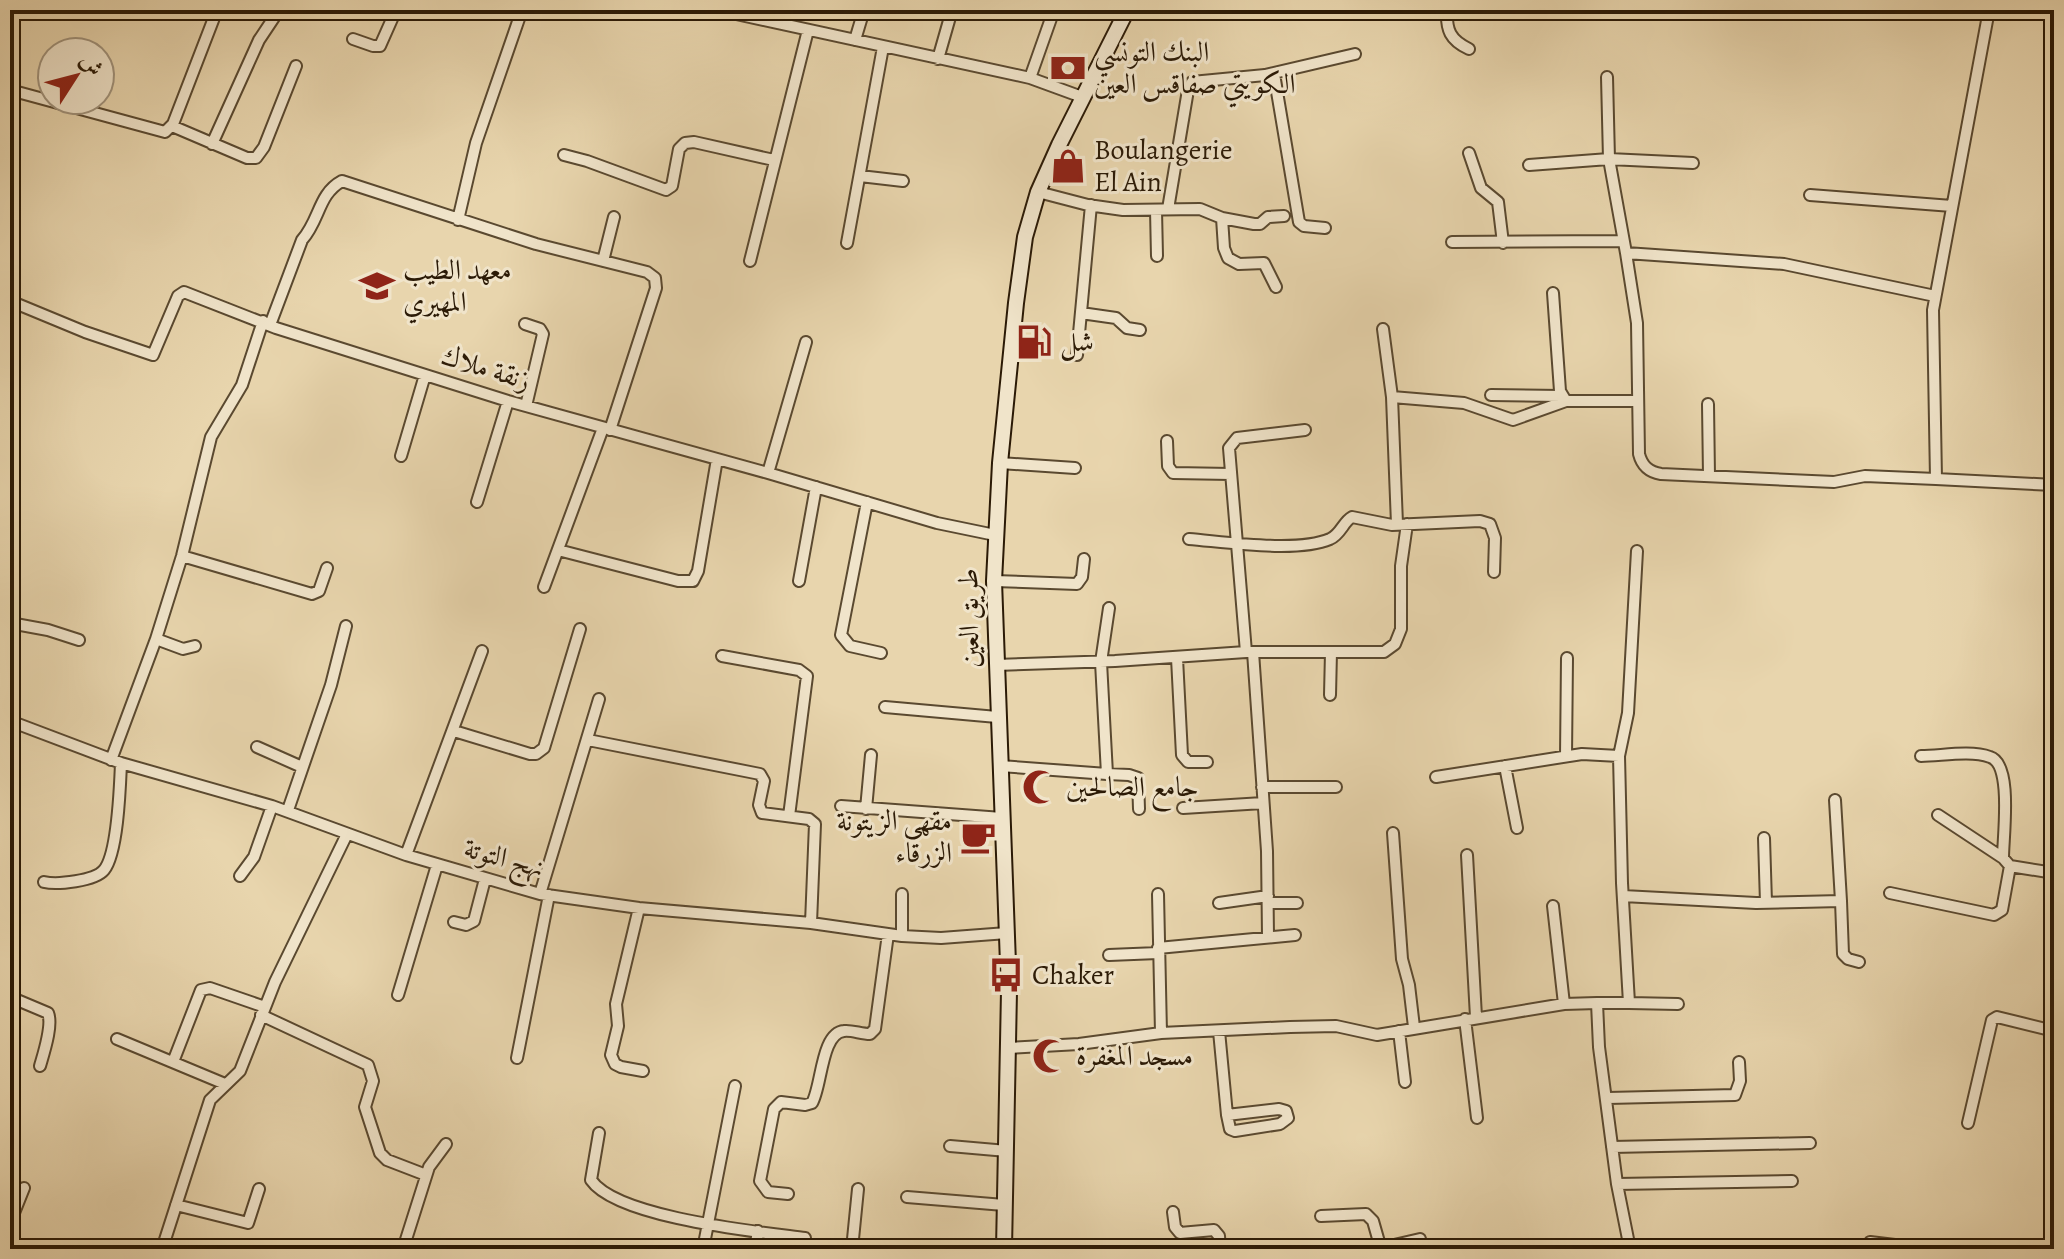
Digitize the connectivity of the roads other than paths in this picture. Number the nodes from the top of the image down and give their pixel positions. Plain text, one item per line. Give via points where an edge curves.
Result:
1 (217, 10) edge
2 (279, 10) edge
3 (396, 10) edge
4 (522, 10) edge
5 (718, 10) edge
6 (864, 10) edge
7 (952, 10) edge
8 (1054, 10) edge
9 (1127, 10) edge
10 (1447, 10) edge
11 (1989, 10) edge
12 (808, 30) junction
13 (353, 39) dead end
14 (855, 40) junction
15 (883, 47) junction
16 (1469, 49) dead end
17 (1355, 54) dead end
18 (938, 59) junction
19 (296, 66) dead end
20 (1274, 74) junction
21 (1607, 77) dead end
22 (1030, 78) junction
23 (10, 90) edge
24 (1082, 97) junction
25 (172, 126) junction
26 (212, 144) junction
27 (1469, 153) dead end
28 (564, 155) dead end
29 (1609, 159) junction
30 (774, 160) junction
31 (1693, 163) dead end
32 (1529, 165) dead end
33 (860, 176) junction
34 (903, 181) dead end
35 (1038, 192) junction
36 (1810, 195) dead end
37 (1091, 205) junction
38 (1952, 206) junction
39 (1168, 209) junction
40 (1156, 210) junction
41 (1284, 216) dead end
42 (614, 217) dead end
43 (1222, 218) junction
44 (458, 220) junction
45 (1325, 228) dead end
46 (1623, 241) junction
47 (1452, 242) dead end
48 (847, 243) dead end
49 (1503, 243) junction
50 (1626, 253) junction
51 (1157, 256) dead end
52 (603, 261) junction
53 (750, 261) dead end
54 (1276, 287) dead end
55 (1553, 293) dead end
56 (1935, 296) junction
57 (10, 301) edge
58 (1081, 313) junction
59 (267, 323) junction
60 (525, 324) dead end
61 (1383, 329) dead end
62 (1140, 330) dead end
63 (806, 342) dead end
64 (1077, 355) dead end
65 (425, 375) junction
66 (1491, 395) dead end
67 (1392, 397) junction
68 (1563, 398) junction
69 (508, 401) junction
70 (1637, 401) junction
71 (1708, 404) dead end
72 (526, 406) junction
73 (607, 429) junction
74 (1305, 430) dead end
75 (1167, 441) dead end
76 (401, 456) dead end
77 (717, 459) junction
78 (1000, 463) junction
79 (1075, 468) dead end
80 (768, 473) junction
81 (1231, 474) junction
82 (1709, 476) junction
83 (1936, 479) junction
84 (2054, 485) edge
85 (816, 487) junction
86 (477, 502) dead end
87 (867, 502) junction
88 (1402, 524) junction
89 (995, 535) junction
90 (1189, 539) dead end
91 (1238, 543) junction
92 (558, 550) junction
93 (1637, 551) dead end
94 (182, 556) junction
95 (1084, 559) dead end
96 (327, 568) dead end
97 (1494, 572) dead end
98 (799, 581) dead end
99 (994, 581) junction
100 (544, 587) dead end
101 (1109, 608) dead end
102 (10, 623) edge
103 (346, 626) dead end
104 (580, 629) dead end
105 (156, 639) junction
106 (79, 640) dead end
107 (195, 646) dead end
108 (482, 651) dead end
109 (1249, 652) junction
110 (1331, 652) junction
111 (881, 653) dead end
112 (722, 656) dead end
113 (1177, 658) junction
114 (1567, 658) dead end
115 (1101, 662) junction
116 (996, 665) junction
117 (1330, 695) dead end
118 (599, 699) dead end
119 (885, 707) dead end
120 (997, 717) junction
121 (10, 721) edge
122 (454, 731) junction
123 (588, 740) junction
124 (257, 747) dead end
125 (871, 755) dead end
126 (1566, 756) junction
127 (1619, 756) junction
128 (1921, 756) dead end
129 (116, 762) junction
130 (1207, 762) dead end
131 (1000, 766) junction
132 (1505, 766) junction
133 (302, 767) junction
134 (1107, 774) junction
135 (1436, 777) dead end
136 (1262, 787) junction
137 (1336, 787) dead end
138 (1835, 800) dead end
139 (1263, 803) junction
140 (272, 806) junction
141 (841, 806) dead end
142 (1183, 808) dead end
143 (866, 809) junction
144 (1139, 809) dead end
145 (288, 810) junction
146 (1938, 815) dead end
147 (789, 816) junction
148 (1002, 818) junction
149 (1517, 828) dead end
150 (1393, 833) dead end
151 (347, 834) junction
152 (1764, 838) dead end
153 (406, 855) junction
154 (1467, 855) dead end
155 (2007, 862) junction
156 (437, 865) junction
157 (2054, 873) edge
158 (240, 876) dead end
159 (485, 879) junction
160 (44, 882) dead end
161 (1890, 893) dead end
162 (902, 894) dead end
163 (1158, 894) dead end
164 (545, 895) junction
165 (1623, 896) junction
166 (1268, 900) junction
167 (1841, 901) junction
168 (1219, 903) dead end
169 (1297, 903) dead end
170 (1766, 903) junction
171 (1553, 906) dead end
172 (639, 908) junction
173 (454, 922) dead end
174 (811, 923) junction
175 (1007, 933) junction
176 (888, 934) junction
177 (1295, 935) dead end
178 (902, 936) junction
179 (1268, 936) junction
180 (1158, 950) junction
181 (1109, 955) dead end
182 (1859, 962) dead end
183 (398, 995) dead end
184 (10, 997) edge
185 (1597, 1003) junction
186 (1629, 1003) junction
187 (1564, 1004) junction
188 (1678, 1004) dead end
189 (263, 1011) junction
190 (1471, 1018) junction
191 (1414, 1027) junction
192 (1219, 1031) junction
193 (1399, 1031) junction
194 (2054, 1031) edge
195 (1161, 1033) junction
196 (117, 1039) dead end
197 (1009, 1048) junction
198 (517, 1058) dead end
199 (173, 1062) junction
200 (1739, 1062) dead end
201 (40, 1066) dead end
202 (643, 1071) dead end
203 (1405, 1082) dead end
204 (225, 1084) junction
205 (735, 1086) dead end
206 (1608, 1098) junction
207 (1227, 1115) junction
208 (1477, 1118) dead end
209 (1968, 1123) dead end
210 (599, 1133) dead end
211 (1810, 1143) dead end
212 (446, 1144) dead end
213 (950, 1146) dead end
214 (1612, 1147) junction
215 (1007, 1151) junction
216 (426, 1175) junction
217 (1792, 1181) dead end
218 (1617, 1184) junction
219 (24, 1188) dead end
220 (259, 1189) dead end
221 (858, 1189) dead end
222 (788, 1194) dead end
223 (907, 1197) dead end
224 (176, 1205) junction
225 (1004, 1205) junction
226 (1173, 1212) dead end
227 (1321, 1216) dead end
228 (10, 1223) edge
229 (706, 1225) junction
230 (758, 1231) junction
231 (805, 1238) dead end
232 (1420, 1239) dead end
233 (1870, 1242) dead end
234 (309, 1245) dead end
235 (162, 1249) edge
236 (320, 1249) edge
237 (403, 1249) edge
238 (703, 1249) edge
239 (755, 1249) edge
240 (852, 1249) edge
241 (1004, 1249) edge
242 (1220, 1249) edge
243 (1381, 1249) edge
244 (1630, 1249) edge
245 (1928, 1249) edge

1 - 25 street
2 - 26 street via 259,40
3 - 13 street via 380,46
4 - 44 street via 476,143
5 - 12 street
6 - 14 street
7 - 18 street
8 - 22 street
9 - 24 main road, طريق العين
10 - 16 street via 1448,32
11 - 38 street
12 - 14 street
12 - 30 street
14 - 15 street
15 - 18 street
15 - 33 street
17 - 20 street
18 - 22 street
19 - 26 street via 259,155 251,159
20 - 39 street via 1190,83
20 - 45 street via 1299,222
21 - 29 street
22 - 24 street
23 - 25 street via 158,131
24 - 35 main road, طريق العين
25 - 26 street
27 - 49 street via 1481,188 1498,202
28 - 30 street via 666,190 672,186 679,149 685,143
29 - 31 street
29 - 32 street
29 - 46 street
30 - 53 street
33 - 34 street
33 - 48 street
35 - 37 street
35 - 78 main road, طريق العين via 1020,267
36 - 38 street
37 - 40 street
37 - 58 street
38 - 56 street
39 - 40 street
39 - 43 street via 1200,209
40 - 51 street
41 - 43 street via 1268,217 1257,225
42 - 52 street
43 - 54 street via 1228,258 1239,264 1264,263
44 - 52 street
44 - 59 street via 342,181 329,188
46 - 49 street
46 - 50 street
47 - 49 street
50 - 56 street via 1784,264
50 - 70 street via 1637,323
52 - 73 street via 647,272 657,283
55 - 68 street
56 - 83 street
57 - 59 street, زنقة ملاك via 153,355 184,292
58 - 62 street via 1116,318 1127,328
58 - 64 street
59 - 65 street, زنقة ملاك
59 - 94 street via 242,385 211,437
60 - 72 street via 543,334
61 - 67 street
63 - 80 street
65 - 69 street, زنقة ملاك
65 - 76 street
66 - 68 street
67 - 68 street via 1464,403 1513,420
67 - 88 street
68 - 70 street
69 - 72 street, زنقة ملاك
69 - 86 street
70 - 82 street via 1644,466 1661,474
71 - 82 street
72 - 73 street, زنقة ملاك
73 - 77 street, زنقة ملاك
73 - 92 street
74 - 81 street via 1233,440
75 - 81 street via 1173,473
77 - 80 street, زنقة ملاك
77 - 92 street via 693,581
78 - 79 street
78 - 89 main road, طريق العين
80 - 85 street, زنقة ملاك
81 - 91 street
82 - 83 street via 1834,482 1865,476
83 - 84 street
85 - 87 street, زنقة ملاك
85 - 98 street
87 - 89 street, زنقة ملاك
87 - 111 street via 841,635 850,646
88 - 91 street via 1352,517 1323,541
88 - 97 street via 1490,524
88 - 110 street via 1401,629 1395,644 1384,652
89 - 99 main road, طريق العين
90 - 91 street
91 - 109 street
92 - 100 street
93 - 127 street via 1628,713
94 - 96 street via 314,594
94 - 105 street
95 - 99 street via 1077,584
99 - 116 main road, طريق العين
101 - 115 street
102 - 106 street
103 - 133 street
104 - 122 street via 540,752 530,754
105 - 107 street via 183,649
105 - 129 street
108 - 122 street
109 - 110 street
109 - 113 street
109 - 136 street
110 - 117 street
112 - 147 street via 799,670 807,676
113 - 115 street
113 - 130 street via 1182,755 1188,762
114 - 126 street
115 - 116 street
115 - 134 street
116 - 120 main road, طريق العين
118 - 123 street
119 - 120 street
120 - 131 main road, طريق العين
121 - 129 street, نهج التوتة
122 - 153 street
123 - 147 street via 757,773 764,781 761,811
123 - 164 street
124 - 133 street
125 - 143 street
126 - 127 street
126 - 132 street
127 - 165 street
128 - 155 street via 1980,754 2002,766
129 - 140 street, نهج التوتة
129 - 160 street via 118,819 103,871 61,885
131 - 134 street
131 - 148 main road, طريق العين
132 - 135 street
132 - 149 street
133 - 145 street
134 - 144 street via 1138,778
136 - 137 street
136 - 139 street
138 - 167 street
139 - 142 street
139 - 166 street
140 - 145 street, نهج التوتة
140 - 158 street via 256,853
141 - 143 street
143 - 148 street
145 - 151 street, نهج التوتة
146 - 155 street
147 - 174 street via 815,824
148 - 175 main road, طريق العين
150 - 191 street via 1402,959
151 - 153 street, نهج التوتة
151 - 189 street
152 - 170 street
153 - 156 street, نهج التوتة
154 - 190 street
155 - 157 street
155 - 161 street via 2002,910 1994,915
156 - 159 street, نهج التوتة
156 - 183 street
159 - 164 street, نهج التوتة
159 - 173 street via 474,921
162 - 178 street
163 - 180 street
164 - 172 street, نهج التوتة
164 - 198 street
165 - 170 street
165 - 186 street
166 - 168 street
166 - 169 street
166 - 179 street
167 - 170 street
167 - 182 street via 1843,954
171 - 187 street
172 - 174 street, نهج التوتة
172 - 202 street via 616,1004 618,1026 611,1055 615,1064
174 - 176 street, نهج التوتة
175 - 178 street, نهج التوتة
175 - 197 main road, طريق العين
176 - 178 street, نهج التوتة
176 - 222 street via 875,1029 870,1034 837,1033 812,1103 784,1102 774,1109 760,1181 768,1192
177 - 179 street
179 - 180 street
180 - 181 street
180 - 195 street
184 - 201 street via 50,1017
185 - 186 street
185 - 187 street
185 - 206 street
186 - 188 street
187 - 190 street
189 - 199 street via 210,988 201,990
189 - 204 street via 240,1071
189 - 216 street via 368,1065 373,1081 365,1107 380,1153
190 - 191 street
190 - 208 street
191 - 193 street
192 - 193 street via 1336,1026 1372,1035
192 - 195 street
192 - 207 street
193 - 203 street
194 - 209 street via 2010,1019 1992,1020
195 - 197 street
196 - 199 street
197 - 215 main road, طريق العين
199 - 204 street
200 - 206 street via 1735,1095
204 - 224 street via 206,1110
205 - 229 street
206 - 214 street
207 - 207 street via 1279,1109 1288,1118 1235,1131
210 - 229 street via 591,1173 594,1184 640,1206
211 - 214 street
212 - 216 street
213 - 215 street
214 - 218 street
215 - 225 main road, طريق العين
216 - 237 street
217 - 218 street
218 - 244 street
219 - 228 street
220 - 224 street via 248,1223
221 - 240 street
223 - 225 street
224 - 235 street
225 - 241 main road, طريق العين
226 - 242 street via 1180,1233 1214,1230
227 - 243 street via 1366,1214
229 - 230 street
229 - 238 street
230 - 231 street
230 - 239 street
232 - 243 street
233 - 245 street
234 - 236 street

